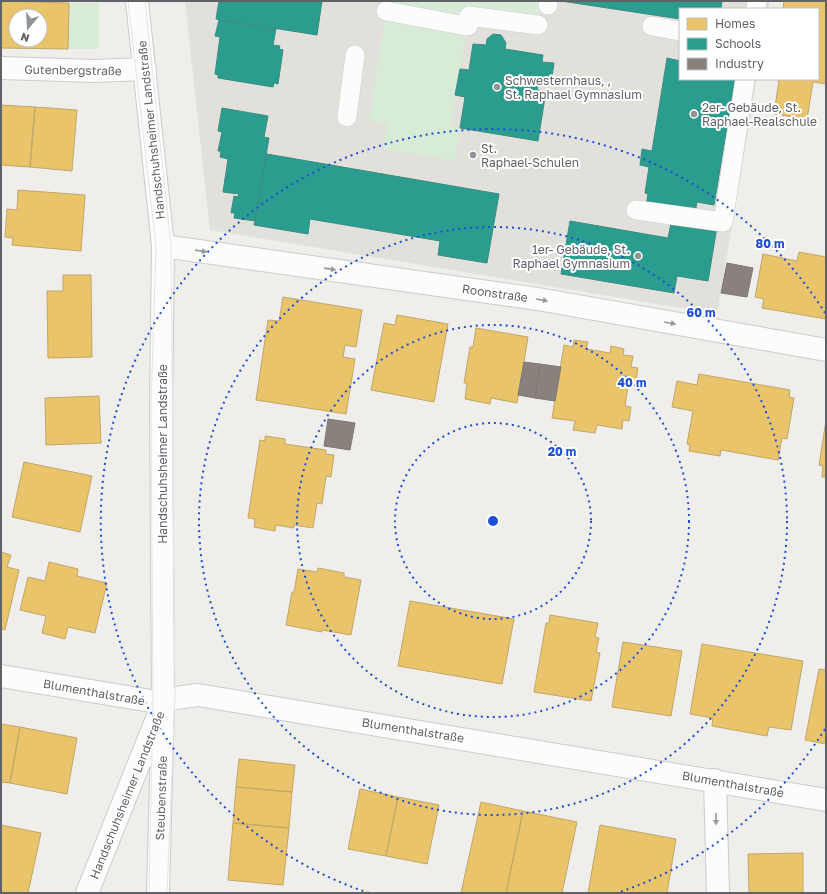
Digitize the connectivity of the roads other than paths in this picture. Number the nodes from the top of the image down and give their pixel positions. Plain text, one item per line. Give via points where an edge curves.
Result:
1 (137, 1) edge
2 (386, 11) dead end
3 (538, 25) dead end
4 (652, 26) dead end
5 (679, 30) edge
6 (355, 55) dead end
7 (1, 68) edge
8 (145, 70) junction
9 (745, 80) edge
10 (347, 117) dead end
11 (636, 210) dead end
12 (163, 246) junction
13 (826, 350) edge
14 (1, 676) edge
15 (163, 703) junction
16 (715, 780) junction
17 (826, 800) edge
18 (87, 893) edge
19 (158, 893) edge
20 (718, 893) edge

1 - 8 street, Handschuhsheimer Landstraße
2 - 3 lane via 466,26 469,16
4 - 5 lane
6 - 10 lane
7 - 8 street, Gutenbergstraße
8 - 12 street, Handschuhsheimer Landstraße
9 - 11 lane via 723,222
12 -> 13 street, Roonstraße via 538,299
12 - 15 street, Handschuhsheimer Landstraße
14 - 15 street, Blumenthalstraße
15 - 16 street, Blumenthalstraße via 175,698 198,695
15 - 18 street, Handschuhsheimer Landstraße
15 - 19 street, Steubenstraße
16 - 17 street, Blumenthalstraße
16 -> 20 street

